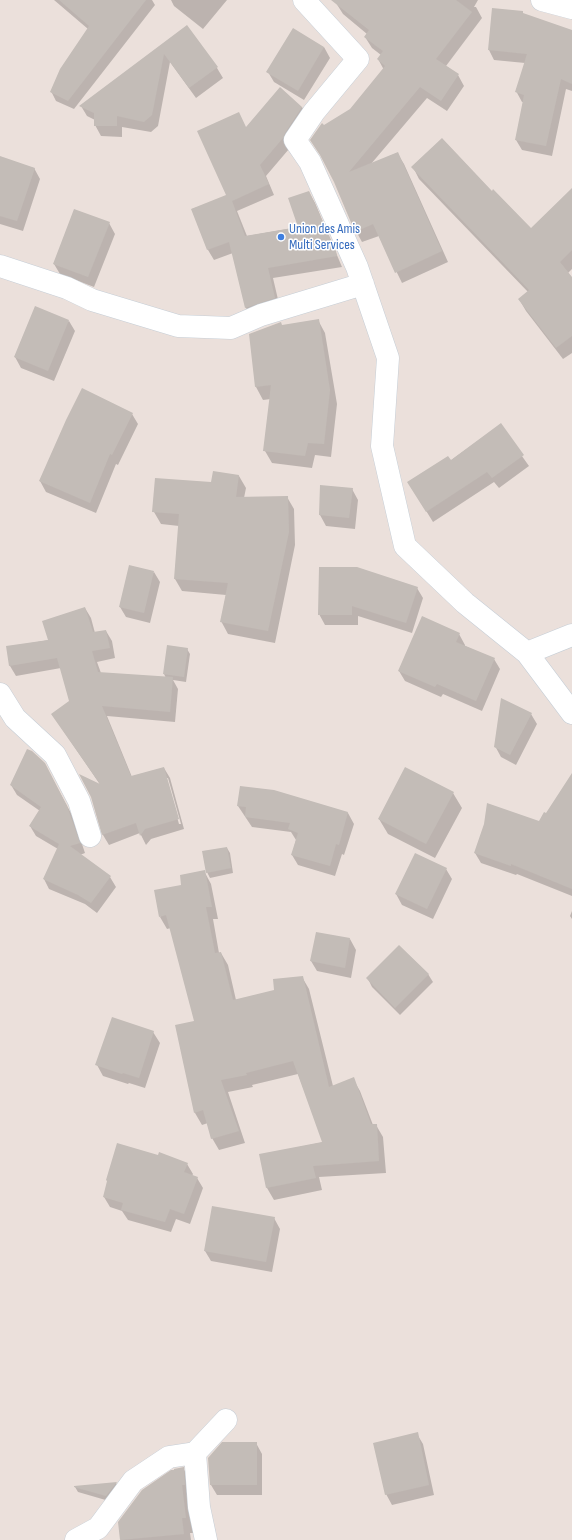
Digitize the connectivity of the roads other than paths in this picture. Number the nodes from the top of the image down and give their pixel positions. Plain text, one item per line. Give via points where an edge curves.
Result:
1 (304, 0) edge
2 (542, 0) edge
3 (572, 8) edge
4 (0, 266) edge
5 (363, 284) junction
6 (572, 634) edge
7 (527, 653) junction
8 (0, 694) edge
9 (572, 713) edge
10 (90, 836) dead end
11 (226, 1420) dead end
12 (195, 1453) junction
13 (76, 1540) edge
14 (206, 1540) edge

1 - 5 street via 358,59 314,112 295,140 310,162
2 - 3 street
4 - 5 street via 67,288 92,300 178,326 231,328 261,314
5 - 7 street via 388,358 382,446 406,546 465,603
6 - 7 street
7 - 9 street
8 - 10 street via 15,718 55,755 79,801
11 - 12 street
12 - 13 street via 169,1457 133,1481 98,1528
12 - 14 street via 199,1507

